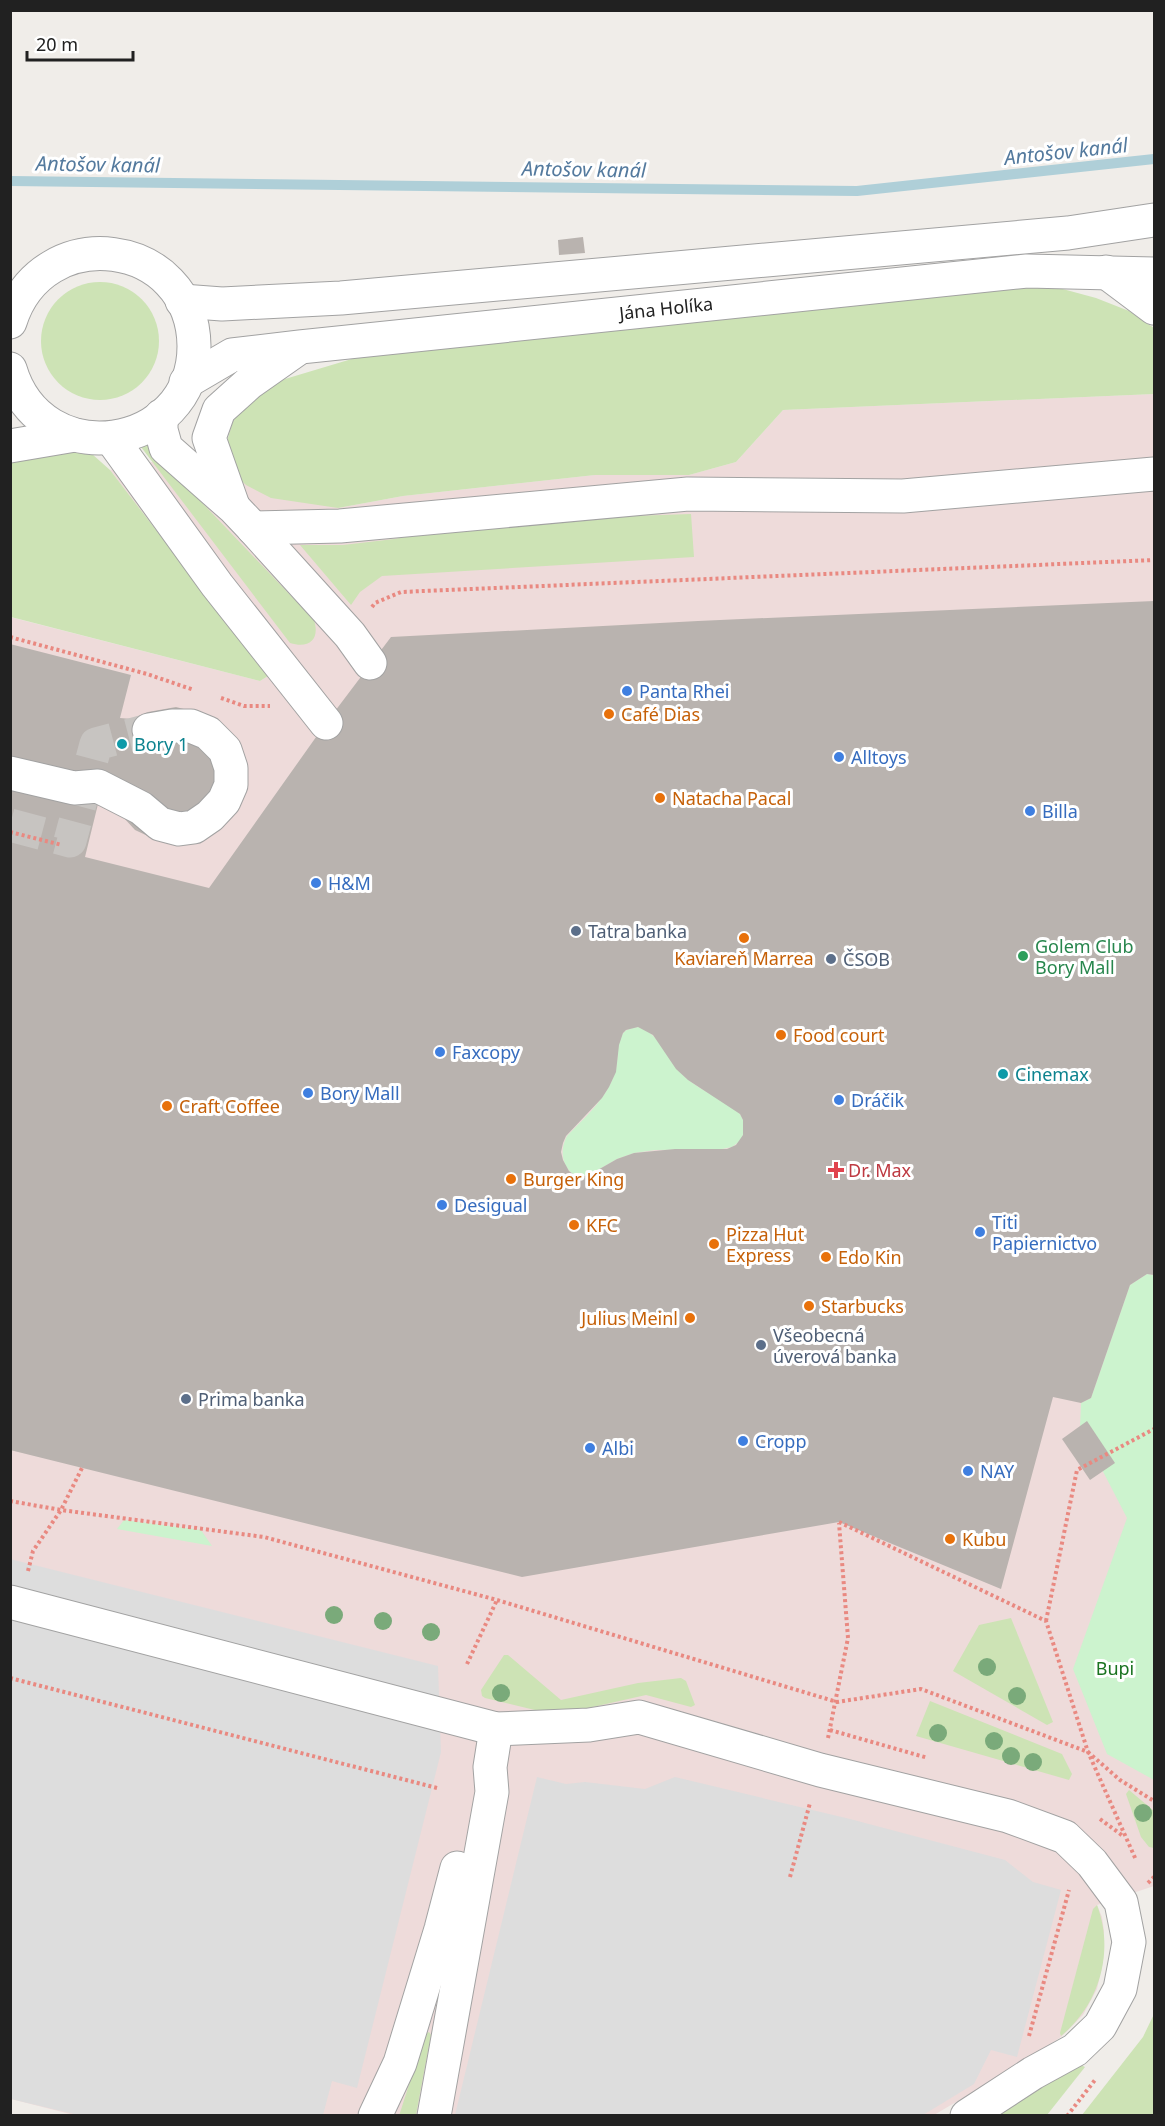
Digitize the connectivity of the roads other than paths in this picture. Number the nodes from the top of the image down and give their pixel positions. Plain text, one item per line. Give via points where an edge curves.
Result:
1 (1155, 220) edge
2 (1106, 272) junction
3 (1155, 274) edge
4 (23, 280) edge
5 (182, 301) junction
6 (1155, 308) edge
7 (10, 322) edge
8 (300, 347) junction
9 (186, 382) junction
10 (13, 386) edge
11 (161, 416) junction
12 (75, 435) junction
13 (111, 438) junction
14 (10, 446) edge
15 (1155, 474) edge
16 (243, 518) junction
17 (370, 663) dead end
18 (326, 723) dead end
19 (149, 730) tunnel mouth
20 (10, 772) edge
21 (15, 1603) edge
22 (496, 1729) junction
23 (490, 1767) junction
24 (375, 2115) edge
25 (434, 2115) edge
26 (967, 2115) edge

1 - 5 street via 1068,233 341,298 222,304
2 - 3 street, Jána Holíka
2 - 6 street
2 - 8 street, Jána Holíka via 1027,271
4 - 5 street via 82,254 122,255 159,273
4 - 7 street via 21,297
5 - 9 street via 191,323 194,347
8 - 9 street, Jána Holíka via 232,355
8 - 16 street via 219,410 209,438
9 - 11 street
10 - 12 street via 39,416
11 - 13 street via 135,432
11 - 16 street via 166,448
12 - 13 street
12 - 14 street
13 - 18 street via 218,585
15 - 16 street via 903,496 688,494 340,526
16 - 17 street via 350,635
19 - 20 street via 191,726 207,733 225,750 231,784 224,801 194,827 179,829 160,824 141,808 98,786 74,788
21 - 22 street
22 - 23 street
22 - 26 street via 590,1725 639,1717 820,1770 1008,1816 1065,1837 1092,1863 1121,1902 1129,1942 1120,1989 1100,2025 1075,2050
23 - 24 street via 477,1793 400,2063
23 - 25 street via 492,1792

